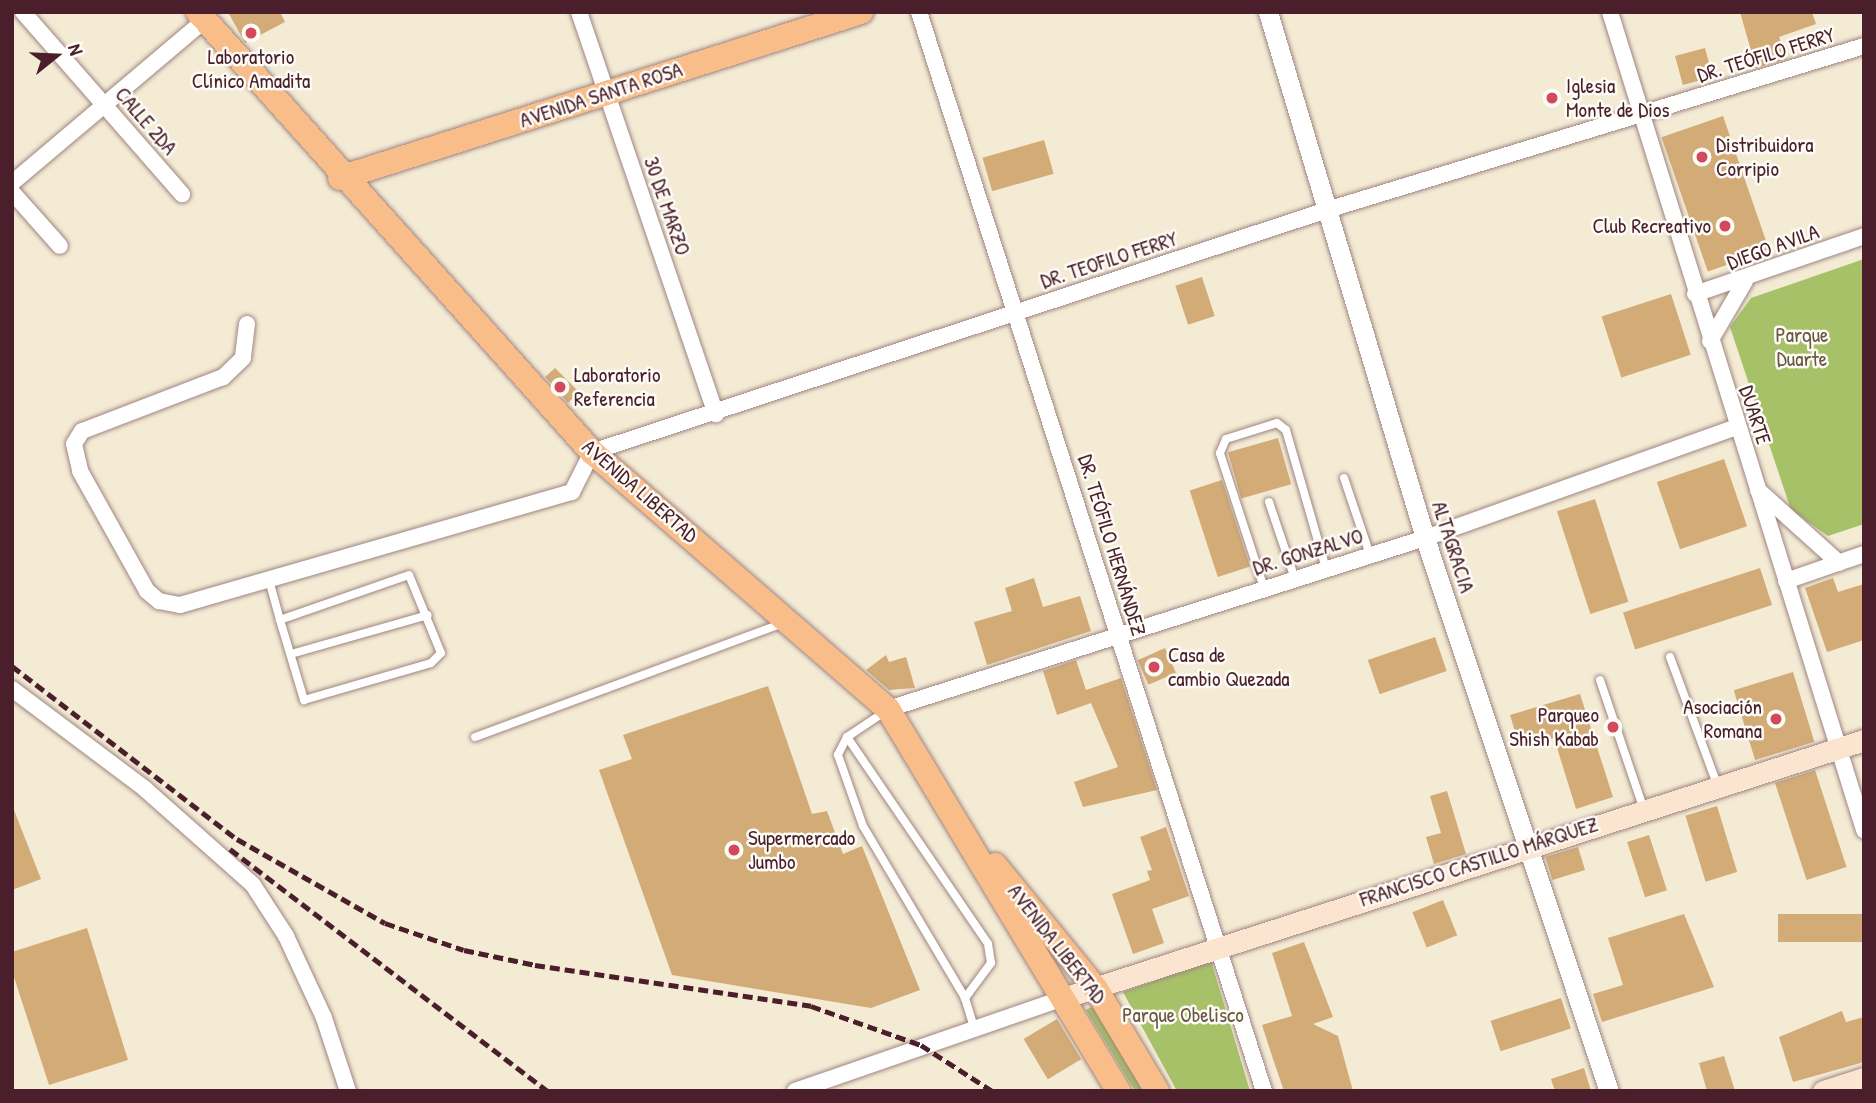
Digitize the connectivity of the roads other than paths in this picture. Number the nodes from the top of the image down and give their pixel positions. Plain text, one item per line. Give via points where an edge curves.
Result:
1 (23, 12) edge
2 (579, 12) edge
3 (862, 12) edge
4 (919, 12) edge
5 (1268, 12) edge
6 (1610, 12) edge
7 (202, 16) edge
8 (1864, 46) edge
9 (606, 94) junction
10 (106, 107) junction
11 (1641, 116) junction
12 (340, 178) junction
13 (12, 183) edge
14 (12, 192) edge
15 (181, 194) dead end
16 (1327, 210) junction
17 (1864, 236) edge
18 (60, 246) dead end
19 (1745, 281) junction
20 (1695, 294) junction
21 (1018, 312) junction
22 (247, 324) dead end
23 (1710, 341) junction
24 (716, 414) junction
25 (1737, 427) junction
26 (592, 452) junction
27 (1344, 478) dead end
28 (1756, 488) junction
29 (1269, 502) dead end
30 (1425, 538) junction
31 (1864, 554) edge
32 (1370, 555) junction
33 (1839, 563) junction
34 (1326, 569) junction
35 (1295, 579) junction
36 (269, 580) junction
37 (1786, 581) junction
38 (1264, 588) junction
39 (428, 615) junction
40 (281, 620) junction
41 (790, 620) junction
42 (1117, 634) junction
43 (291, 654) junction
44 (1670, 657) dead end
45 (1600, 680) dead end
46 (12, 689) edge
47 (888, 709) junction
48 (475, 737) dead end
49 (847, 737) junction
50 (1864, 740) edge
51 (1839, 749) junction
52 (1718, 787) junction
53 (946, 805) junction
54 (1644, 810) junction
55 (1864, 830) edge
56 (1527, 844) junction
57 (1216, 949) junction
58 (1096, 989) junction
59 (965, 998) junction
60 (1063, 998) junction
61 (973, 1024) junction
62 (1864, 1077) edge
63 (348, 1091) edge
64 (795, 1091) edge
65 (1118, 1091) edge
66 (1157, 1091) edge
67 (1264, 1091) edge
68 (1609, 1091) edge
69 (1823, 1091) edge

1 - 10 street, CALLE 2DA
2 - 9 street, 30 DE MARZO
3 - 9 main road, AVENIDA SANTA ROSA
4 - 21 street, DR. TEÓFILO HERNÁNDEZ
5 - 16 street, ALTAGRACIA
6 - 11 street, DUARTE
7 - 10 street
7 - 12 main road, AVENIDA LIBERTAD
8 - 11 street, DR. TEÓFILO FERRY
9 - 12 main road, AVENIDA SANTA ROSA
9 - 24 street, 30 DE MARZO
10 - 13 street
10 - 15 street, CALLE 2DA
11 - 16 street, DR. TEOFILO FERRY
11 - 20 street, DUARTE
12 - 26 main road, AVENIDA LIBERTAD
14 - 18 street
16 - 21 street, DR. TEOFILO FERRY
16 - 30 street, ALTAGRACIA
17 - 19 street, DIEGO AVILA
19 - 20 street, DIEGO AVILA
19 - 23 street
20 - 23 street, DUARTE
21 - 24 street, DR. TEOFILO FERRY
21 - 42 street, DR. TEÓFILO HERNÁNDEZ
22 - 36 street via 243,358 223,377 82,431 74,444 80,471 147,591 159,601 180,606
23 - 25 street, DUARTE
24 - 26 street, DR. TEOFILO FERRY
25 - 28 street, DUARTE
25 - 30 street, DR. GONZALVO
26 - 36 street via 572,492
26 - 41 main road, AVENIDA LIBERTAD
27 - 32 lane
28 - 33 street
28 - 37 street, DUARTE
29 - 35 lane
30 - 32 street, DR. GONZALVO
30 - 56 street, ALTAGRACIA
31 - 33 street
32 - 34 street, DR. GONZALVO
33 - 37 street
34 - 35 street, DR. GONZALVO
34 - 38 lane via 1286,430 1277,423 1226,439 1220,453
35 - 38 street, DR. GONZALVO
36 - 40 lane
37 - 51 street, DUARTE
38 - 42 street, DR. GONZALVO
39 - 40 lane via 409,575
39 - 43 lane
39 - 43 lane via 441,653 431,663 304,700
40 - 43 lane
41 - 47 main road, AVENIDA LIBERTAD
41 - 48 lane
42 - 47 street, DR. GONZALVO
42 - 57 street, DR. TEÓFILO HERNÁNDEZ
44 - 52 lane
45 - 54 lane
46 - 63 street via 145,789 253,885 307,983
47 - 49 lane
47 - 53 main road, AVENIDA LIBERTAD
49 - 59 lane via 838,755 863,826
49 - 59 lane via 988,944 991,963
50 - 51 main road, FRANCISCO CASTILLO MÁRQUEZ
51 - 52 main road, FRANCISCO CASTILLO MÁRQUEZ
51 - 55 street, DUARTE
52 - 54 main road, FRANCISCO CASTILLO MÁRQUEZ
53 - 58 main road, AVENIDA LIBERTAD
53 - 60 main road, AVENIDA LIBERTAD
54 - 56 main road, FRANCISCO CASTILLO MÁRQUEZ
56 - 57 main road, FRANCISCO CASTILLO MÁRQUEZ
56 - 68 street, ALTAGRACIA
57 - 58 main road, FRANCISCO CASTILLO MÁRQUEZ
57 - 67 street, DR. TEÓFILO HERNÁNDEZ
58 - 60 main road, FRANCISCO CASTILLO MÁRQUEZ
58 - 66 main road, AVENIDA LIBERTAD
59 - 61 lane
60 - 61 street
60 - 65 main road, AVENIDA LIBERTAD
61 - 64 street
62 - 69 main road

